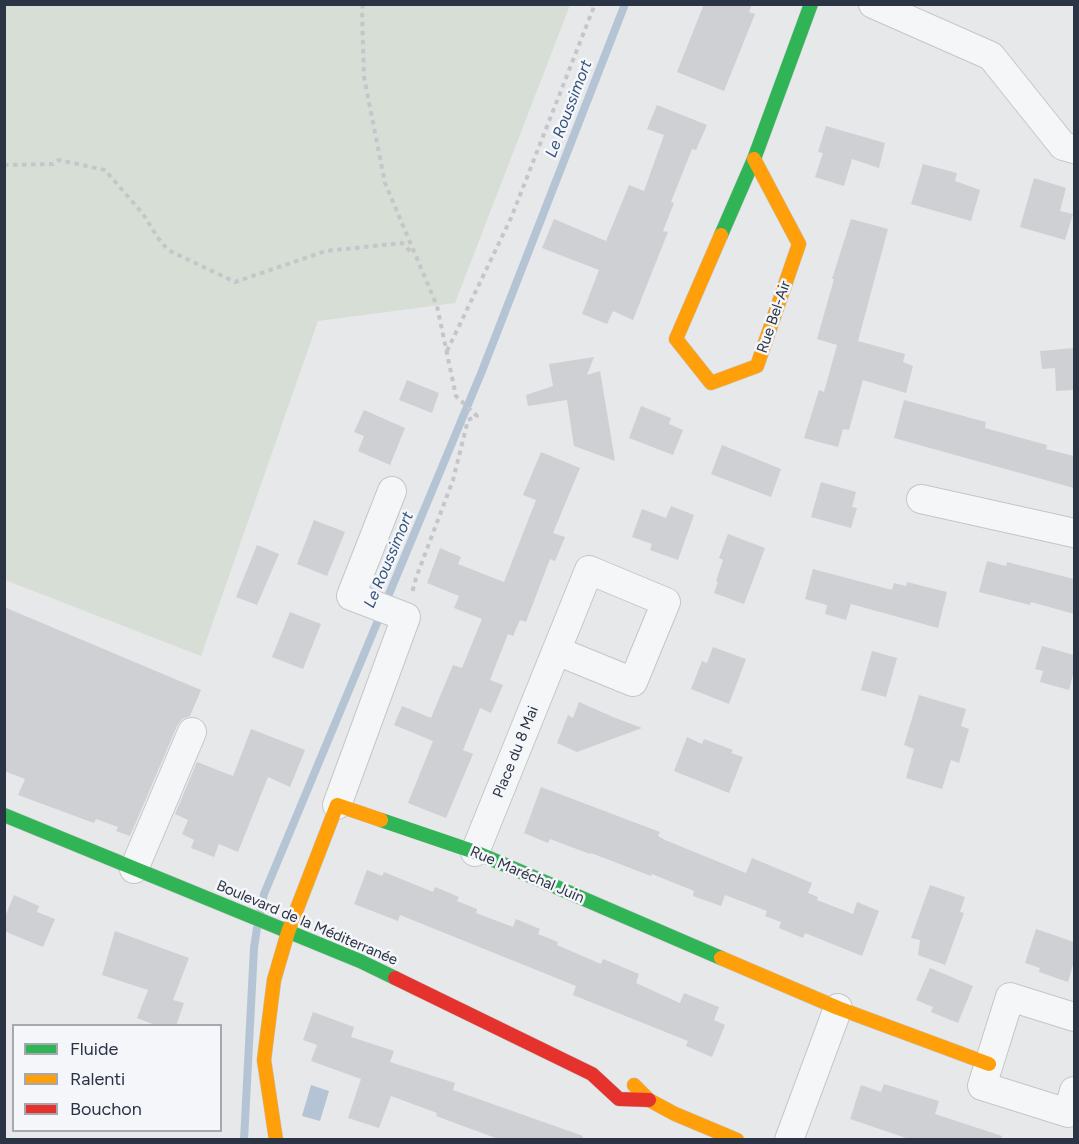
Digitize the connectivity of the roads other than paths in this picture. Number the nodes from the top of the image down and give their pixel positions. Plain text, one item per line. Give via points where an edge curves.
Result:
1 (811, 4) edge
2 (873, 4) edge
3 (1074, 149) edge
4 (754, 159) junction
5 (392, 491) dead end
6 (921, 499) dead end
7 (1074, 533) edge
8 (557, 651) dead end
9 (192, 732) dead end
10 (337, 805) junction
11 (4, 815) edge
12 (475, 852) junction
13 (134, 869) junction
14 (288, 932) junction
15 (838, 1008) junction
16 (1074, 1017) edge
17 (989, 1064) junction
18 (592, 1074) junction
19 (1074, 1090) edge
20 (649, 1100) junction
21 (276, 1140) edge
22 (737, 1140) edge
23 (789, 1140) edge

1 - 4 street, Rue Bel-Air
2 - 3 street via 991,56 1063,146
4 - 4 street, Rue Bel-Air via 676,339 711,383 757,366 799,244
5 - 10 street via 351,596 406,617
6 - 7 street
8 - 12 street, Place du 8 Mai
9 - 13 street
10 - 12 street, Rue Maréchal Juin
10 - 14 street
11 - 13 street, Boulevard de la Méditerranée
12 - 15 street, Rue Maréchal Juin
13 - 14 street, Boulevard de la Méditerranée
14 - 18 street, Boulevard de la Méditerranée via 360,961
14 - 21 street via 274,980 264,1060
15 - 17 street, Rue Maréchal Juin
15 - 23 street
16 - 17 street via 1010,998
17 - 19 street via 982,1086 1068,1113
18 - 20 street, Boulevard de la Méditerranée via 629,1080
18 - 20 street, Boulevard de la Méditerranée via 619,1100
20 - 22 street, Boulevard de la Méditerranée

